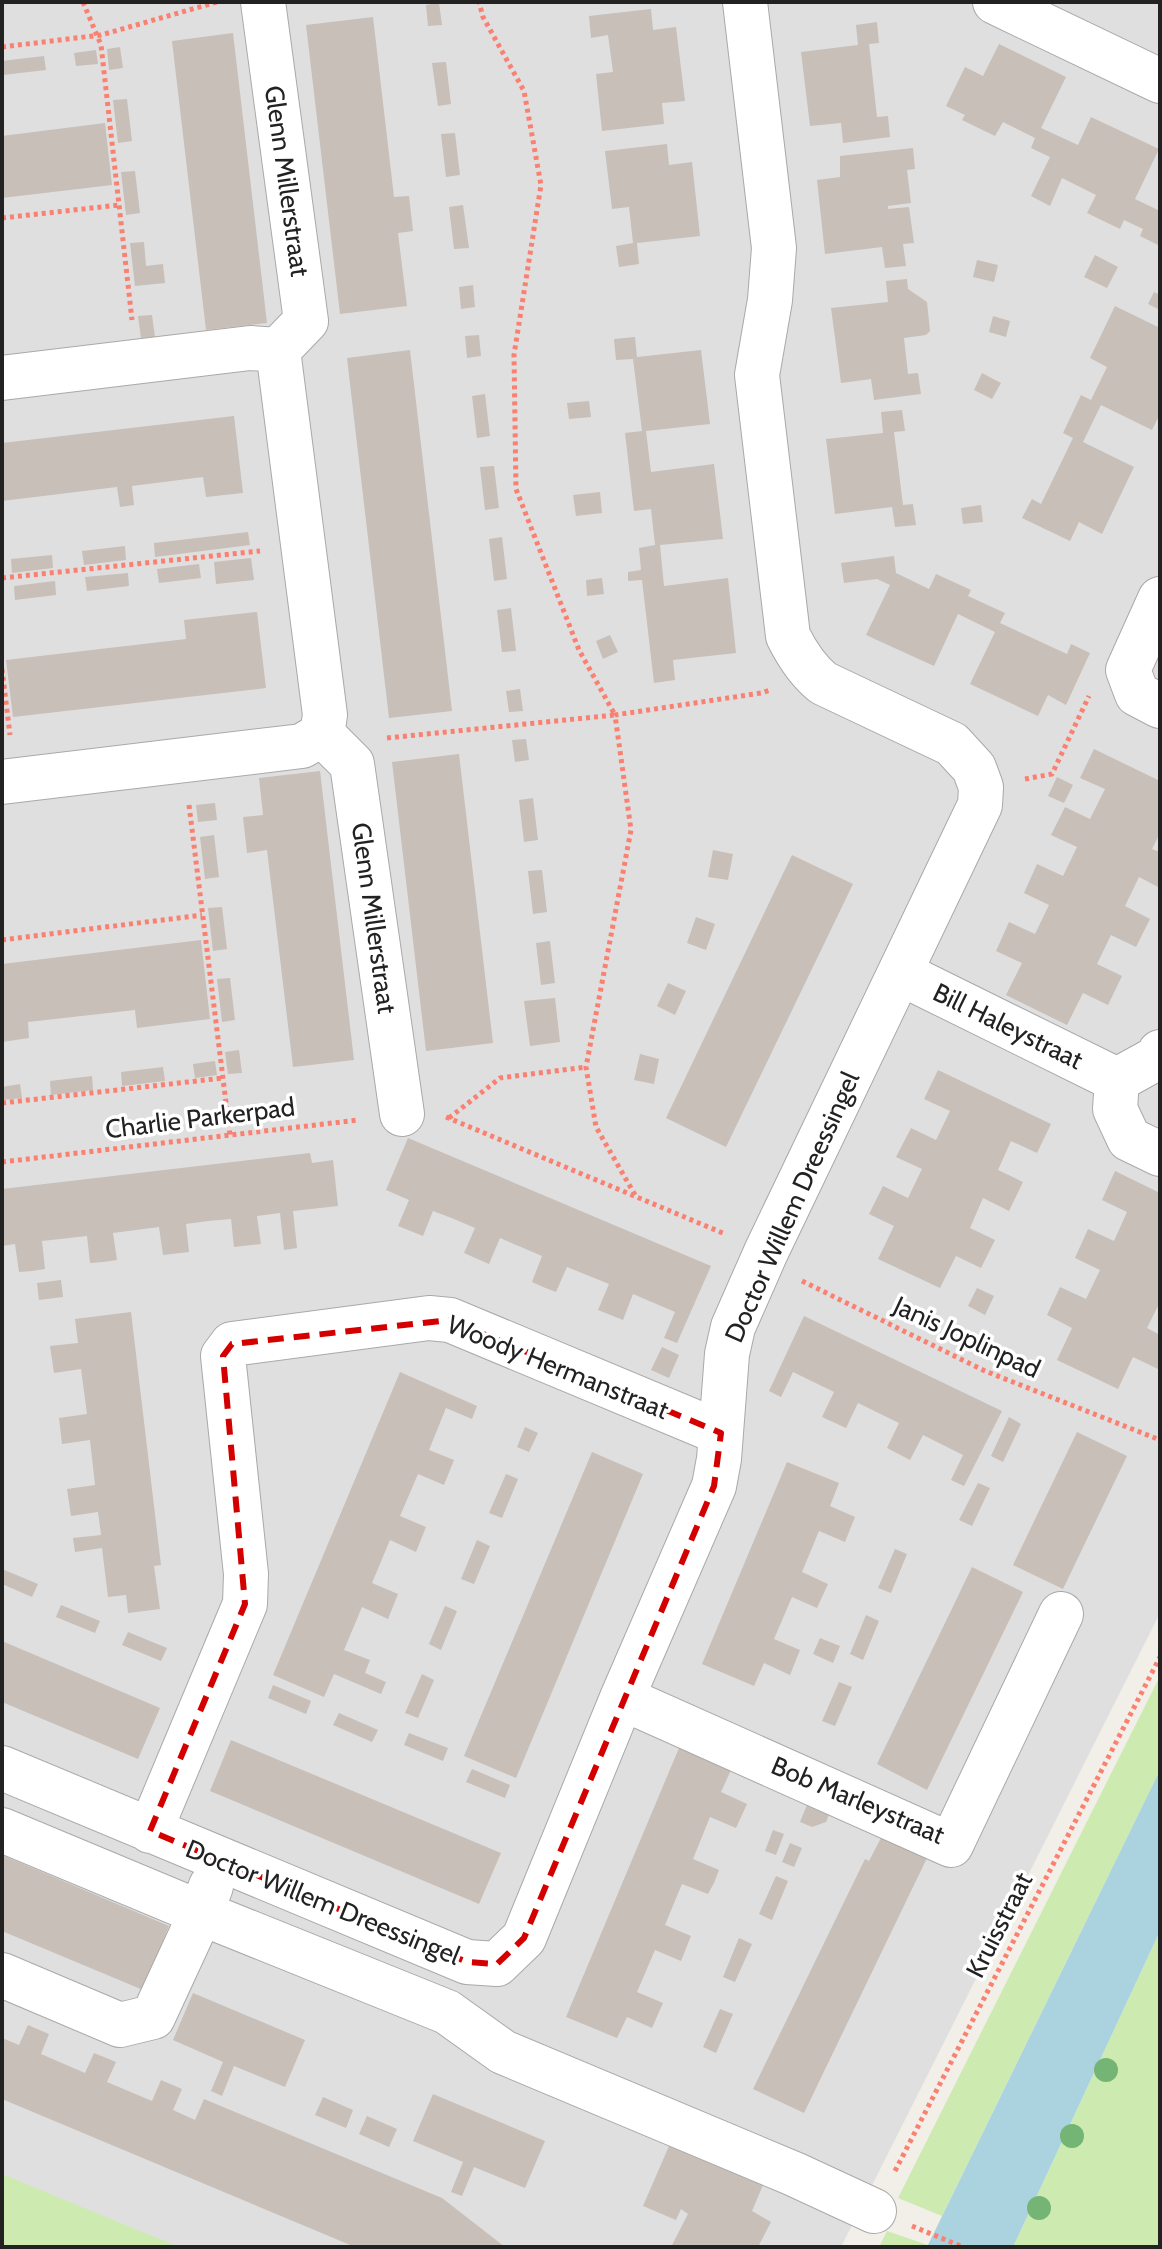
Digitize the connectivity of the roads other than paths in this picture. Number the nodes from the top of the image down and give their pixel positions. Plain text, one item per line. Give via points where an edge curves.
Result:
1 (263, 2) edge
2 (745, 2) edge
3 (995, 2) edge
4 (1160, 81) edge
5 (278, 350) junction
6 (2, 378) edge
7 (1160, 599) edge
8 (1160, 706) edge
9 (322, 734) junction
10 (9, 781) edge
11 (900, 973) junction
12 (1160, 1052) edge
13 (1117, 1080) junction
14 (402, 1114) road end
15 (1160, 1154) edge
16 (721, 1433) junction
17 (1061, 1614) dead end
18 (622, 1698) junction
19 (2, 1768) edge
20 (2, 1830) edge
21 (150, 1831) junction
22 (220, 1860) junction
23 (201, 1913) junction
24 (2, 1975) edge
25 (874, 2211) road end

1 - 5 street, Glenn Millerstraat via 306,321
2 - 11 street, Doctor Willem Dreessingel via 774,248 757,375 788,636 823,683 952,744 974,768 981,787 980,805
3 - 4 street
5 - 6 street via 250,348
5 - 9 street via 325,715
7 - 8 street via 1128,670 1137,694
9 - 10 street via 302,746
9 - 14 street, Glenn Millerstraat via 352,764
11 - 13 street, Bill Haleystraat
11 - 16 street, Doctor Willem Dreessingel via 733,1327
12 - 13 street
13 - 15 street via 1115,1109 1129,1139
16 - 18 street, Doctor Willem Dreessingel via 714,1486
16 - 21 street, Woody Hermanstraat via 450,1320 429,1318 232,1344 223,1356 245,1604
17 - 18 street, Bob Marleystraat via 951,1845
18 - 22 street, Doctor Willem Dreessingel via 524,1938 497,1964 467,1962
19 - 21 street, Doctor Willem Dreessingel
20 - 23 street
21 - 22 street, Doctor Willem Dreessingel
22 - 23 street
23 - 24 street via 153,2017 120,2025
23 - 25 street via 447,2012 503,2052

